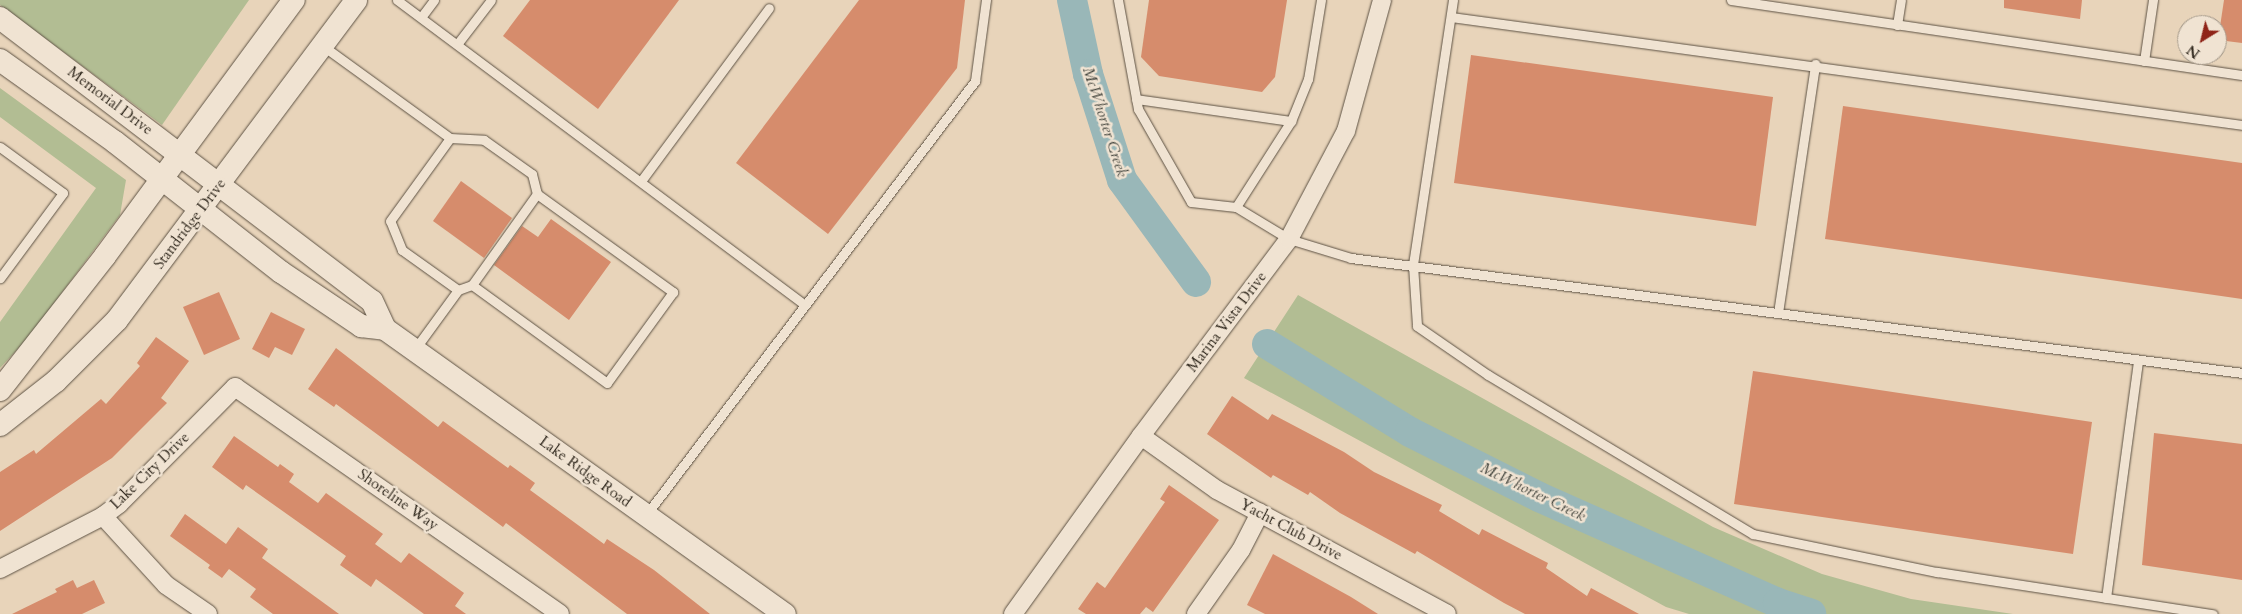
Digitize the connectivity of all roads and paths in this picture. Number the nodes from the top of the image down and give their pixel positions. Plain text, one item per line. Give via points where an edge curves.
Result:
1 (294, 0) edge
2 (356, 0) edge
3 (397, 0) edge
4 (434, 0) edge
5 (491, 0) edge
6 (986, 0) edge
7 (1118, 0) edge
8 (1321, 0) edge
9 (1382, 0) edge
10 (1454, 0) edge
11 (1731, 0) edge
12 (1901, 0) edge
13 (2153, 0) edge
14 (769, 8) dead end
15 (422, 16) junction
16 (1451, 17) junction
17 (0, 18) edge
18 (1897, 25) junction
19 (458, 43) junction
20 (322, 46) junction
21 (0, 60) edge
22 (2144, 61) junction
23 (1815, 64) junction
24 (2242, 75) edge
25 (1136, 98) junction
26 (1291, 121) junction
27 (2242, 125) edge
28 (450, 138) junction
29 (0, 147) edge
30 (179, 152) junction
31 (162, 177) junction
32 (640, 181) junction
33 (220, 184) junction
34 (538, 194) junction
35 (1236, 207) junction
36 (202, 209) junction
37 (1289, 239) junction
38 (1412, 265) junction
39 (0, 278) edge
40 (472, 285) junction
41 (458, 290) junction
42 (805, 305) junction
43 (1778, 313) junction
44 (385, 329) junction
45 (415, 350) junction
46 (2138, 360) junction
47 (2242, 373) edge
48 (235, 388) joint
49 (0, 390) edge
50 (0, 425) edge
51 (1140, 436) junction
52 (1260, 513) junction
53 (646, 515) junction
54 (103, 516) junction
55 (0, 569) edge
56 (2106, 598) junction
57 (208, 614) edge
58 (560, 614) edge
59 (785, 614) edge
60 (1013, 614) edge
61 (1196, 614) edge
62 (1446, 614) edge
63 (2213, 614) edge

1 - 30 street
2 - 20 street, Standridge Drive
3 - 15 lane
4 - 15 lane
5 - 19 lane
6 - 42 lane via 975,82
7 - 25 lane
8 - 26 lane via 1308,79
9 - 37 street, Marina Vista Drive via 1346,131
10 - 16 lane
11 - 18 lane
12 - 18 lane
13 - 22 lane
14 - 32 lane
15 - 19 lane
16 - 23 lane
16 - 38 lane
17 - 30 street, Memorial Drive
18 - 22 lane
19 - 32 lane
20 - 28 lane
20 - 33 street, Standridge Drive
21 - 31 street, Memorial Drive
22 - 24 lane
23 - 27 lane
23 - 43 lane
25 - 26 lane
25 - 35 lane via 1138,109 1191,202
26 - 35 lane
28 - 34 lane via 484,140 532,174
28 - 41 lane via 390,221 402,250
29 - 39 lane via 63,193
30 - 31 street
30 - 33 street, Memorial Drive
31 - 36 street, Memorial Drive
31 - 49 street
32 - 42 lane
33 - 36 street, Standridge Drive
33 - 44 street via 372,301
34 - 40 lane
34 - 40 lane via 673,292 618,368 607,383
35 - 37 lane
36 - 44 street, Lake Ridge Road via 281,272 361,326
36 - 50 street, Standridge Drive via 118,320 56,381
37 - 38 lane via 1351,258
37 - 51 street, Marina Vista Drive
38 - 43 lane
38 - 56 lane via 1418,326 1488,375 1753,534 1937,572
40 - 41 lane
41 - 45 lane
42 - 53 lane
43 - 46 lane
44 - 45 street, Lake Ridge Road
45 - 53 street, Lake Ridge Road
46 - 47 lane
46 - 56 lane
48 - 54 street, Lake City Drive via 205,415 156,470
48 - 58 street, Shoreline Way
51 - 52 street, Yacht Club Drive via 1217,490
51 - 60 street, Marina Vista Drive
52 - 61 street via 1241,550
52 - 62 street, Yacht Club Drive
53 - 59 street, Lake Ridge Road
54 - 55 street, Lake City Drive
54 - 57 street via 166,585
56 - 63 lane

